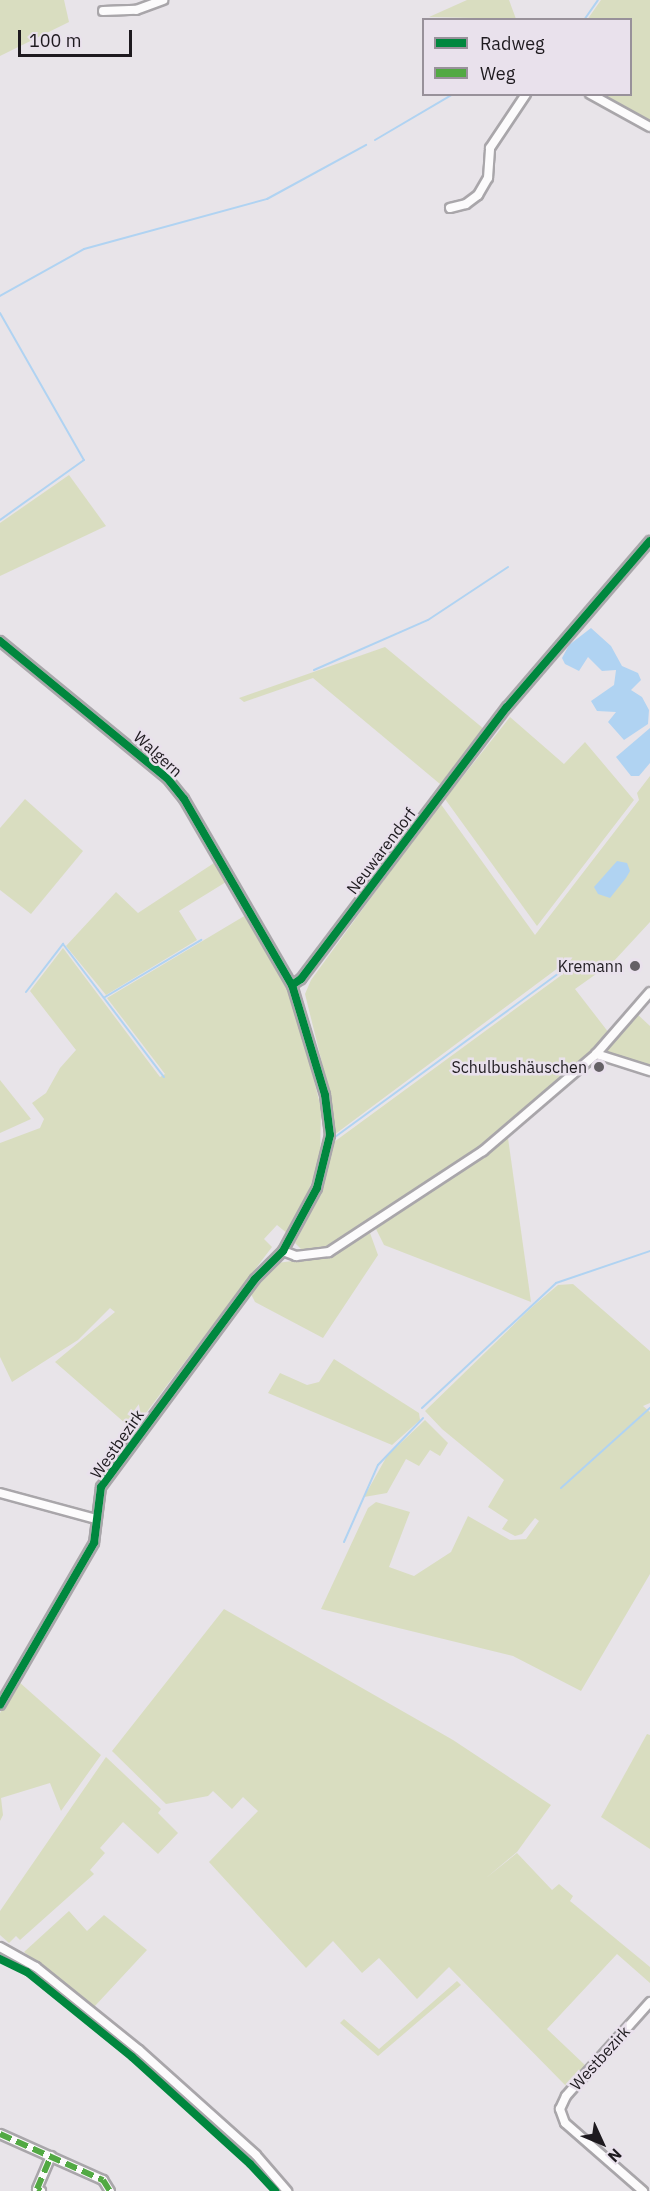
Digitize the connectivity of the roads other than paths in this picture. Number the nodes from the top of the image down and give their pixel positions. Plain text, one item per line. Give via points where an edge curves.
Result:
1 (163, 0) edge
2 (103, 11) dead end
3 (525, 96) edge
4 (595, 96) edge
5 (650, 127) edge
6 (450, 208) dead end
7 (650, 541) edge
8 (0, 641) edge
9 (292, 985) junction
10 (650, 992) edge
11 (596, 1054) junction
12 (650, 1071) edge
13 (283, 1251) junction
14 (0, 1493) edge
15 (96, 1519) junction
16 (0, 1705) edge
17 (0, 1947) edge
18 (650, 2002) edge
19 (0, 2134) edge
20 (51, 2156) junction
21 (41, 2191) edge
22 (110, 2191) edge
23 (287, 2191) edge
24 (642, 2191) edge

1 - 2 street via 136,10
3 - 6 street via 490,148 488,178 478,195 466,204
4 - 5 street
7 - 9 street, Neuwarendorf via 507,707 301,979
8 - 9 street, Walgern via 174,785
9 - 13 street, Westbezirk via 325,1095 329,1125 324,1167 301,1222
10 - 11 street
11 - 12 street
11 - 13 street via 511,1130 346,1243 313,1255
13 - 15 street, Westbezirk via 255,1279 101,1487
14 - 15 street
15 - 16 street, Westbezirk via 94,1543
17 - 23 street via 36,1967 140,2050 256,2155
18 - 24 street, Westbezirk via 566,2096 560,2109 565,2123
19 - 20 street
20 - 21 street via 37,2189
20 - 22 street via 104,2180

